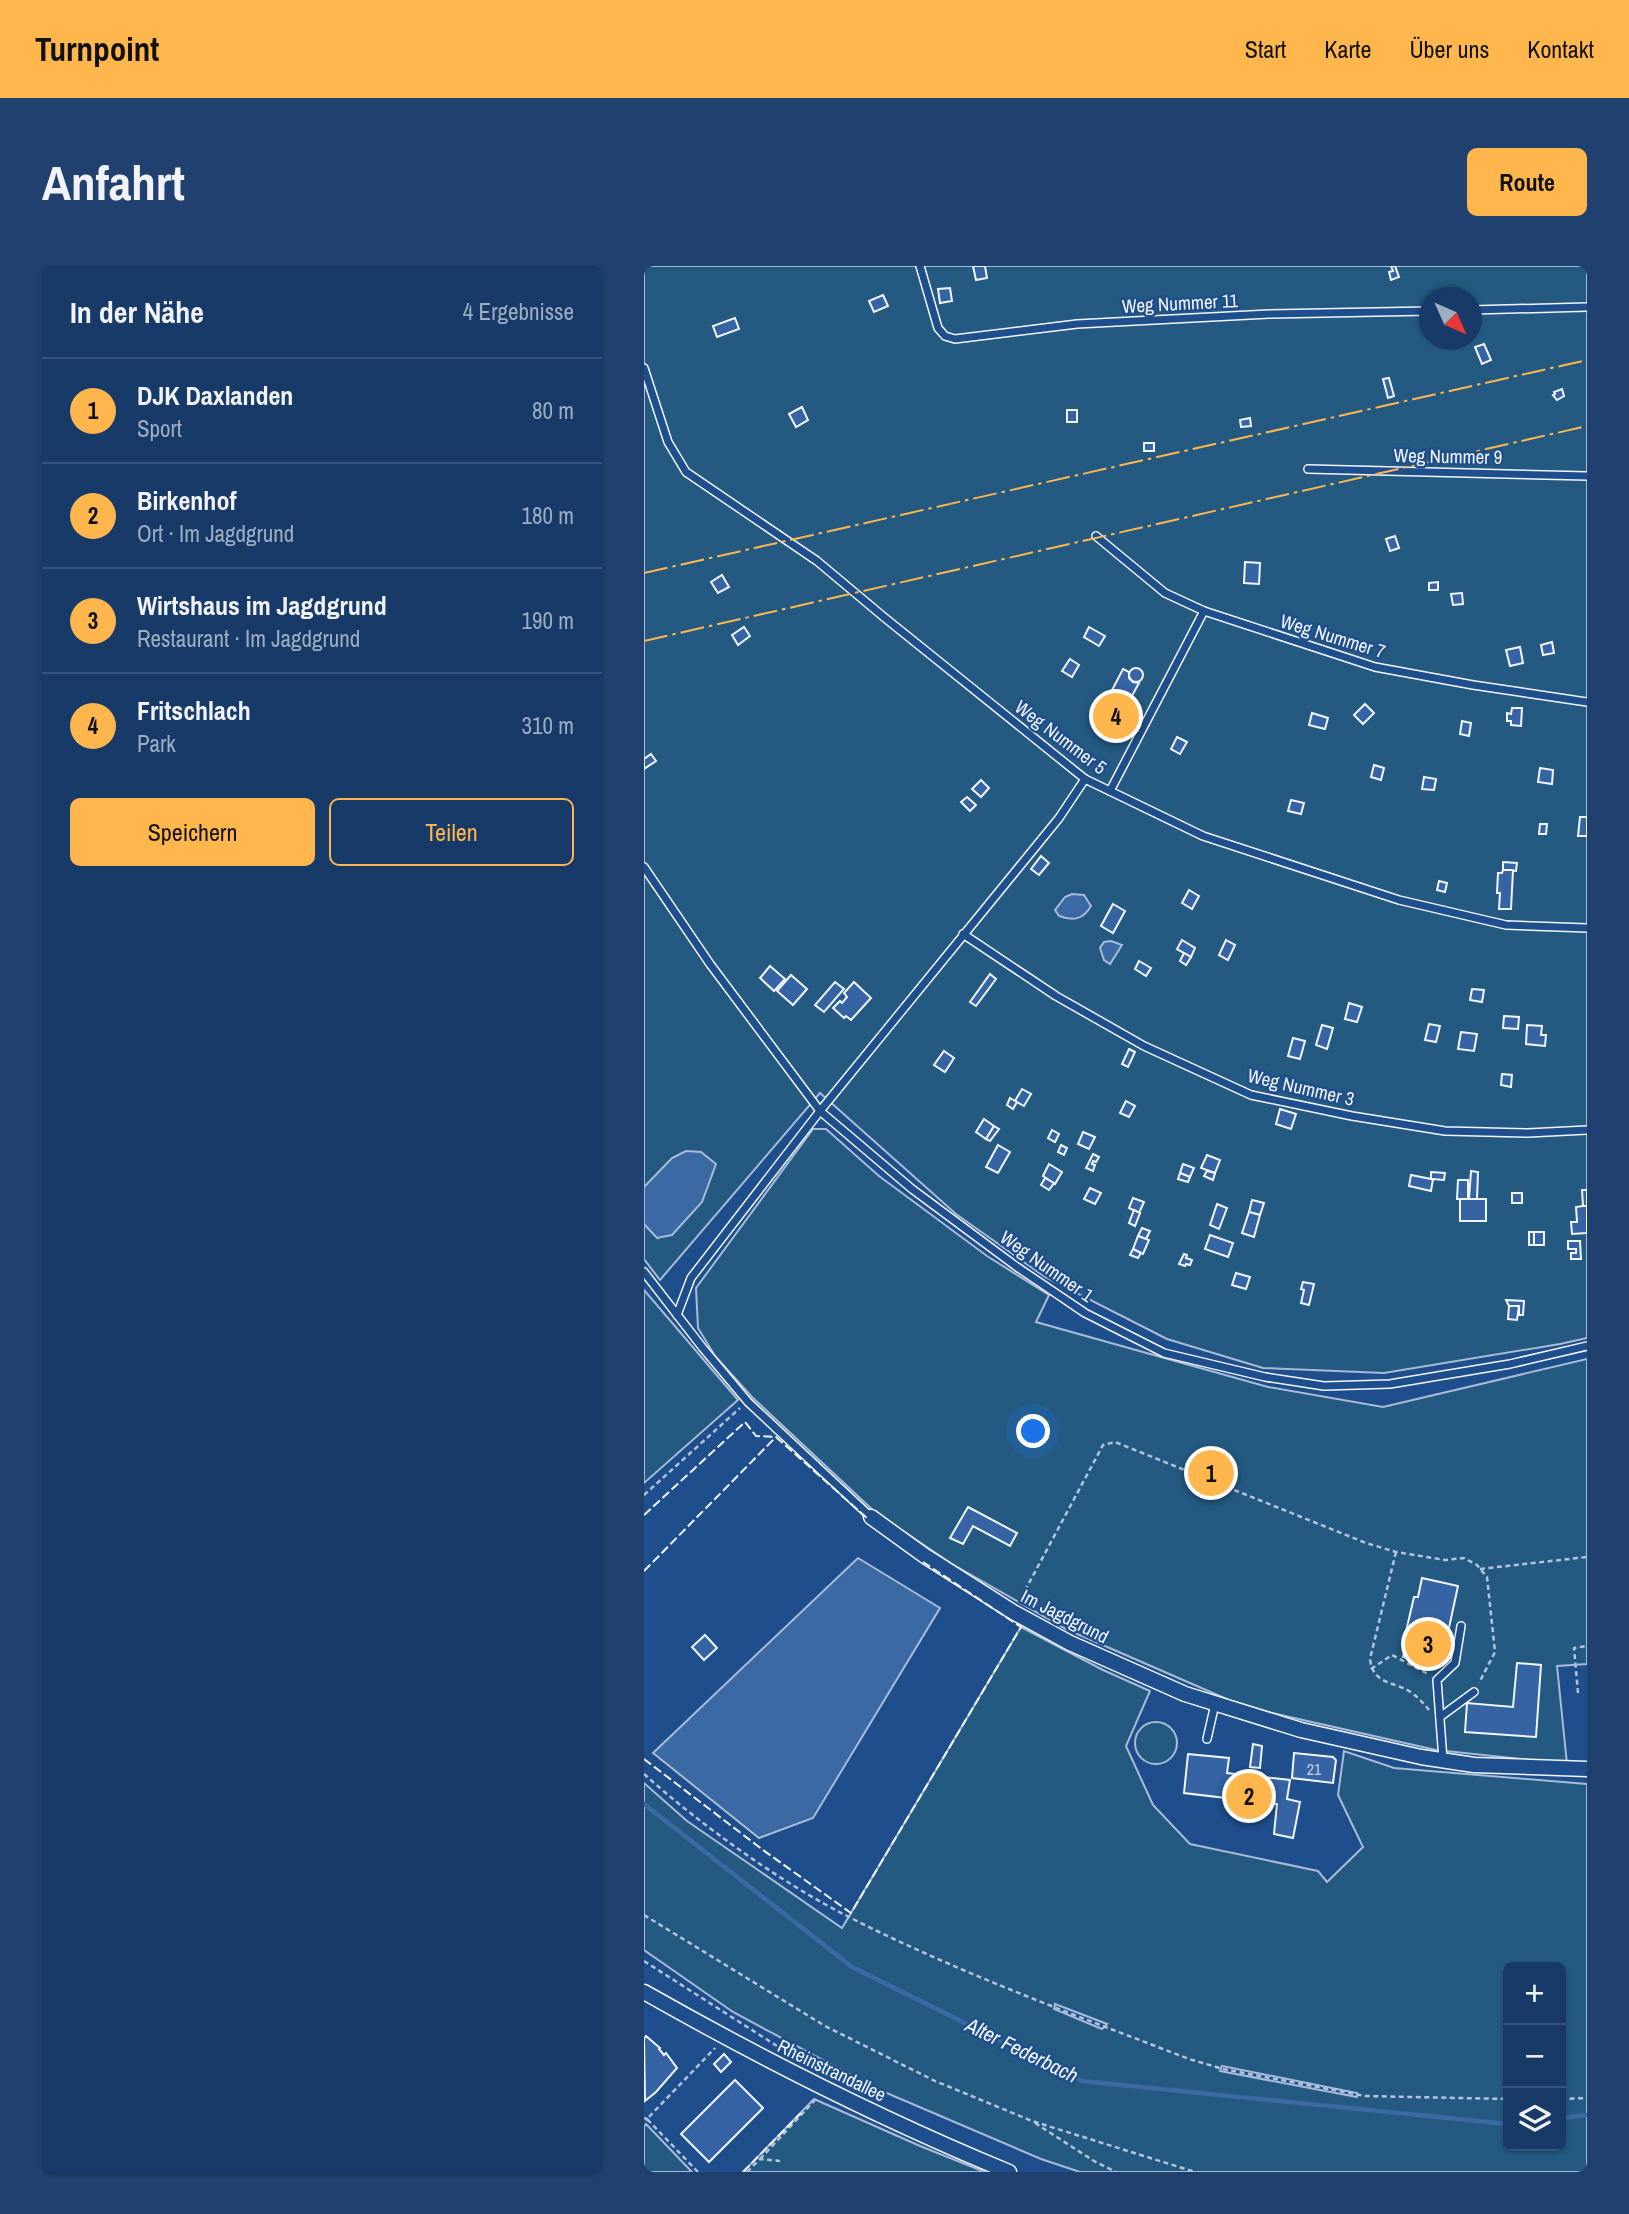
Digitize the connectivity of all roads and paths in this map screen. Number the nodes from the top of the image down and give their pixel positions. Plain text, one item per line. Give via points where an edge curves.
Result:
1 (920, 266) edge
2 (1587, 307) edge
3 (1482, 310) edge
4 (1419, 311) edge
5 (644, 368) edge
6 (1308, 469) dead end
7 (1587, 477) edge
8 (1096, 536) dead end
9 (1203, 611) junction
10 (1587, 702) edge
11 (1085, 779) junction
12 (1110, 791) junction
13 (644, 867) edge
14 (1587, 928) edge
15 (963, 933) junction
16 (820, 1111) junction
17 (1587, 1130) edge
18 (644, 1272) edge
19 (677, 1315) junction
20 (1587, 1346) edge
21 (748, 1402) junction
22 (644, 1495) edge
23 (872, 1517) joint
24 (1396, 1552) junction
25 (1587, 1557) edge
26 (1480, 1569) junction
27 (1013, 1612) junction
28 (1461, 1626) dead end
29 (1587, 1646) edge
30 (1371, 1669) junction
31 (1437, 1680) junction
32 (1474, 1692) joint
33 (1578, 1693) dead end
34 (1215, 1704) junction
35 (1440, 1717) junction
36 (1207, 1739) dead end
37 (1443, 1761) junction
38 (1587, 1769) edge
39 (644, 1774) edge
40 (644, 1915) edge
41 (644, 1961) edge
42 (644, 1992) edge
43 (724, 2038) junction
44 (783, 2049) dead end
45 (1587, 2098) edge
46 (817, 2099) dead end
47 (1503, 2099) edge
48 (1566, 2099) edge
49 (646, 2119) edge
50 (1032, 2121) junction
51 (644, 2123) edge
52 (760, 2159) junction
53 (780, 2161) dead end
54 (698, 2172) edge
55 (747, 2172) edge
56 (1009, 2172) edge
57 (1116, 2172) edge
58 (1195, 2172) edge

1 - 4 lane, Weg Nummer 11 via 938,328 955,338 1090,323
2 - 3 lane
5 - 11 lane, Weg Nummer 5 via 668,442 686,472 817,561
6 - 7 lane, Weg Nummer 9
8 - 9 lane, Weg Nummer 7 via 1166,593
9 - 10 lane, Weg Nummer 7 via 1375,667
9 - 12 lane
11 - 12 lane, Weg Nummer 5
11 - 15 lane
12 - 14 lane, Weg Nummer 5 via 1203,836 1399,900 1506,925
13 - 16 lane, Weg Nummer 1
15 - 16 lane
15 - 17 lane, Weg Nummer 3 via 1029,979 1144,1046 1251,1095 1445,1131
16 - 19 lane via 691,1278
16 - 20 lane, Weg Nummer 1 via 912,1189 1017,1267 1086,1313 1164,1353 1324,1386 1390,1384
18 - 19 lane, Im Jagdgrund
19 - 21 lane, Im Jagdgrund
21 - 22 path
21 - 23 lane, Im Jagdgrund
23 - 27 street, Im Jagdgrund
24 - 26 path via 1445,1560 1464,1558
24 - 27 path via 1115,1442 1104,1445
24 - 30 path
25 - 26 path
26 - 32 path via 1487,1577 1495,1652
27 - 34 street, Im Jagdgrund via 1070,1643
28 - 31 lane via 1455,1663
29 - 33 path via 1574,1648
30 - 31 path via 1391,1655
30 - 35 path via 1380,1679 1415,1694
31 - 35 lane
32 - 35 lane
34 - 36 lane
34 - 37 street, Im Jagdgrund via 1301,1730
35 - 37 lane
37 - 38 street, Im Jagdgrund
39 - 47 path via 758,1863 846,1916 919,1951 1189,2059 1365,2096
40 - 50 path via 825,2026 934,2081
41 - 44 path
42 - 43 street, Rheinstrandallee
43 - 49 path
43 - 56 street, Rheinstrandallee
45 - 48 path
46 - 52 path
49 - 51 path
49 - 54 path
50 - 57 path
50 - 58 path
52 - 53 path
52 - 55 path

